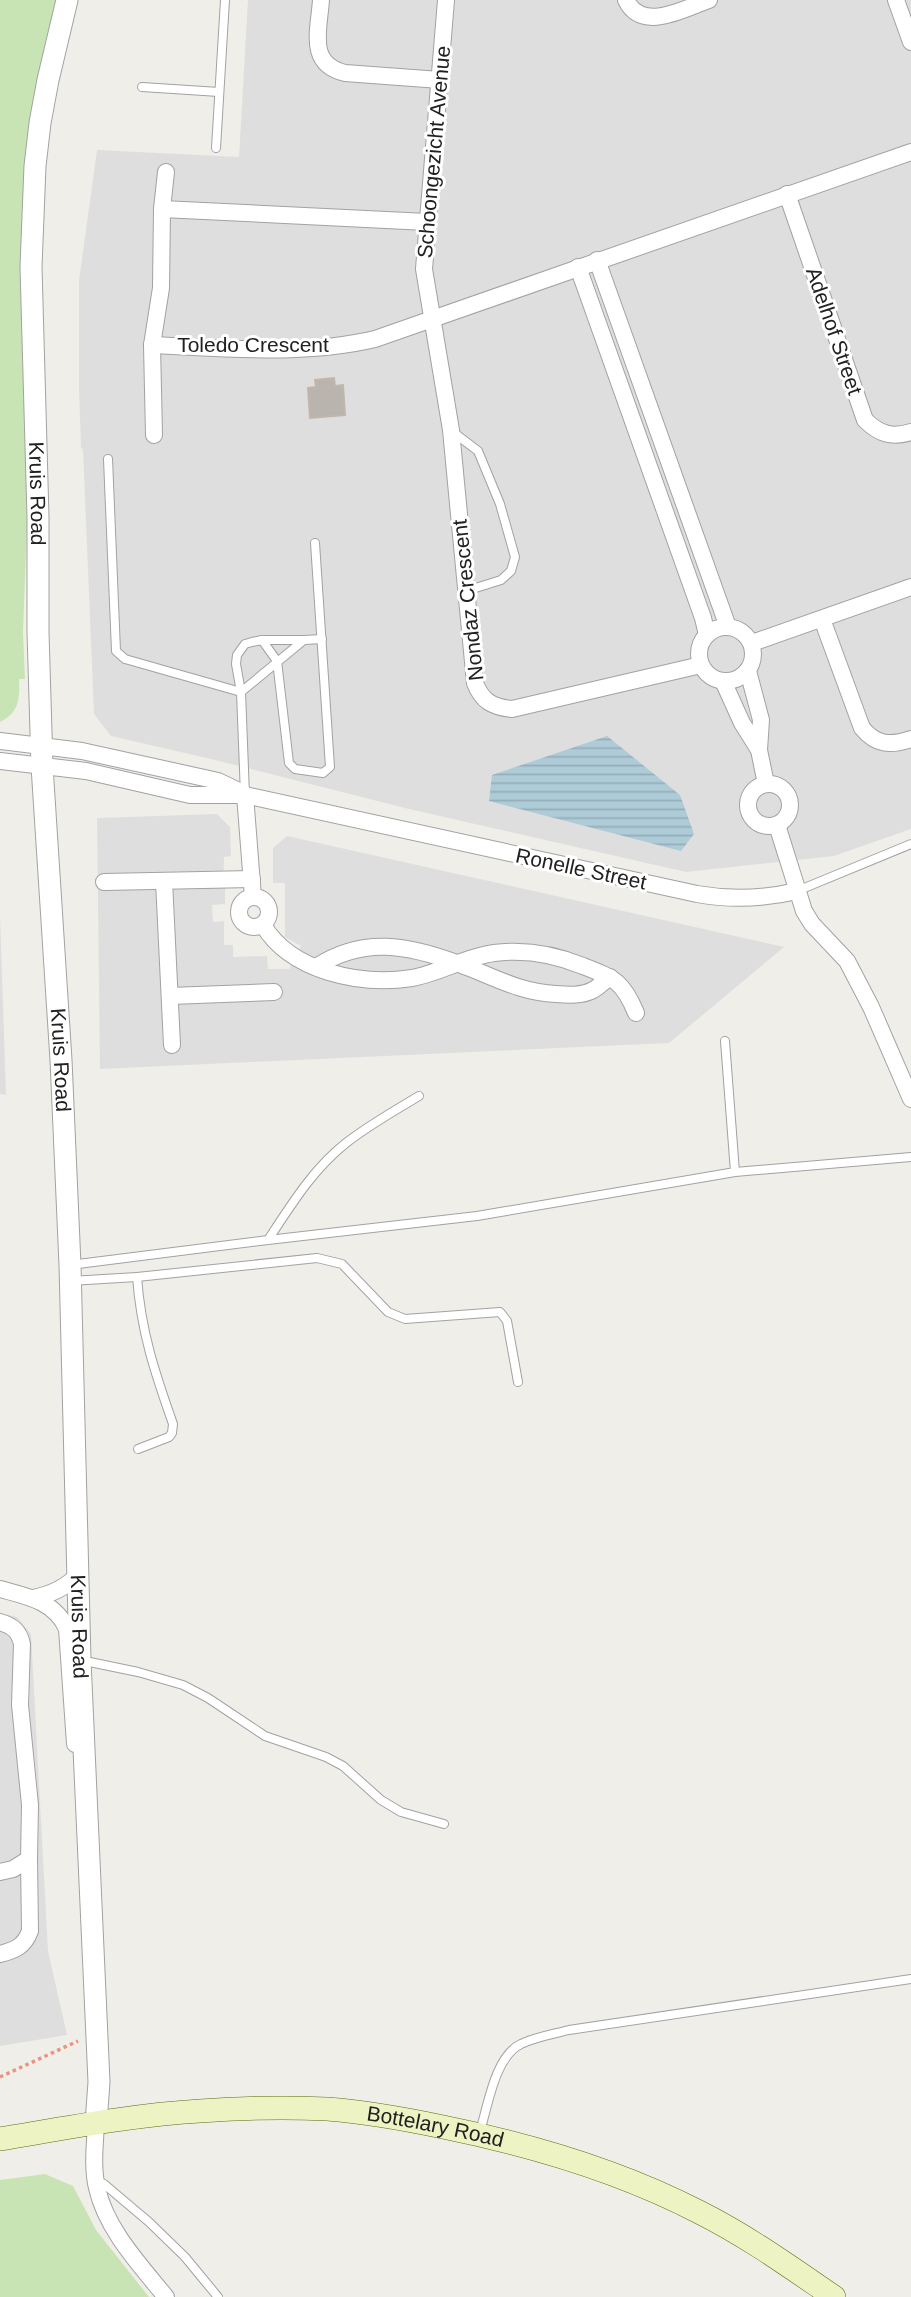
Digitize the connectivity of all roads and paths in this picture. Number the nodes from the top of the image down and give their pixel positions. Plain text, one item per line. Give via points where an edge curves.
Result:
1 (67, 0) edge
2 (225, 0) edge
3 (321, 0) edge
4 (446, 0) edge
5 (626, 0) edge
6 (709, 0) edge
7 (896, 0) edge
8 (911, 42) edge
9 (440, 80) junction
10 (142, 87) dead end
11 (219, 92) junction
12 (216, 148) dead end
13 (911, 152) edge
14 (166, 172) dead end
15 (787, 194) junction
16 (162, 209) junction
17 (427, 222) junction
18 (597, 260) junction
19 (578, 267) junction
20 (433, 317) junction
21 (152, 345) junction
22 (451, 430) junction
23 (911, 432) edge
24 (154, 435) dead end
25 (108, 460) dead end
26 (314, 543) dead end
27 (911, 587) edge
28 (466, 592) junction
29 (822, 619) junction
30 (728, 627) junction
31 (706, 635) junction
32 (322, 639) junction
33 (262, 640) junction
34 (304, 640) junction
35 (752, 643) junction
36 (277, 661) junction
37 (701, 665) junction
38 (748, 671) junction
39 (723, 681) junction
40 (241, 692) junction
41 (911, 739) edge
42 (0, 741) edge
43 (759, 750) junction
44 (42, 756) junction
45 (0, 761) edge
46 (766, 784) junction
47 (246, 795) junction
48 (777, 825) junction
49 (911, 844) edge
50 (252, 879) junction
51 (164, 881) junction
52 (104, 882) dead end
53 (797, 891) junction
54 (253, 897) junction
55 (263, 925) junction
56 (459, 964) junction
57 (316, 967) junction
58 (610, 977) junction
59 (274, 992) dead end
60 (170, 996) junction
61 (636, 1013) dead end
62 (725, 1041) dead end
63 (173, 1045) dead end
64 (419, 1096) dead end
65 (911, 1099) edge
66 (911, 1157) edge
67 (735, 1172) junction
68 (268, 1240) junction
69 (70, 1273) junction
70 (137, 1277) junction
71 (518, 1382) dead end
72 (138, 1449) dead end
73 (79, 1574) junction
74 (0, 1589) edge
75 (33, 1598) junction
76 (0, 1622) edge
77 (80, 1660) junction
78 (88, 1815) junction
79 (444, 1824) dead end
80 (29, 1858) junction
81 (0, 1872) edge
82 (0, 1954) edge
83 (911, 1979) edge
84 (97, 2034) junction
85 (0, 2077) edge
86 (96, 2123) junction
87 (480, 2134) junction
88 (0, 2139) edge
89 (95, 2180) junction
90 (166, 2297) edge
91 (218, 2297) edge
92 (834, 2297) edge

1 - 44 street, Kruis Road via 40,123 31,216
2 - 11 lane
3 - 9 street via 318,53 333,70
4 - 9 street, Schoongezicht Avenue
5 - 6 street via 639,15 652,18
7 - 8 street
9 - 17 street, Schoongezicht Avenue
10 - 11 lane
11 - 12 lane
13 - 15 street
14 - 16 street, Toledo Crescent
15 - 18 street
15 - 23 street, Adelhof Street via 865,420 886,435
16 - 17 street
16 - 21 street, Toledo Crescent via 161,288
17 - 20 street, Schoongezicht Avenue via 424,269
18 - 19 street
18 - 30 street
19 - 20 street
19 - 31 street
20 - 21 street, Toledo Crescent via 353,344 298,349
20 - 22 street, Nondaz Crescent
21 - 24 street, Toledo Crescent
22 - 28 street, Nondaz Crescent
22 - 28 lane via 478,451 515,557 500,580
25 - 40 lane via 116,652 125,659
26 - 32 lane
27 - 29 street
28 - 37 street, Nondaz Crescent via 475,682 480,695 500,708
29 - 35 street
29 - 41 street via 862,728 871,739 884,743
30 - 31 street
30 - 35 street via 740,630
31 - 37 street via 699,652
32 - 34 lane
32 - 36 lane via 330,767 323,773 295,769 289,763
33 - 34 lane
33 - 36 lane
33 - 40 lane via 245,645 237,655
34 - 36 lane
35 - 38 street via 753,661
36 - 40 lane
37 - 39 street via 710,677
38 - 39 street via 737,680
38 - 43 street via 761,720
39 - 43 street
40 - 47 lane
42 - 44 street, Ronelle Street
43 - 46 street
44 - 45 street, Ronelle Street
44 - 47 street, Ronelle Street via 82,751 218,780
44 - 69 street, Kruis Road
46 - 48 street via 782,789 790,800 788,815
46 - 48 street via 750,795 748,807 758,824
47 - 50 street
47 - 53 street, Ronelle Street via 697,894 742,899
48 - 53 street
49 - 53 lane, Ronelle Street
50 - 51 street
50 - 54 street
51 - 52 street
51 - 60 street
53 - 65 street via 812,924 847,961
54 - 55 street via 263,899 269,907
54 - 55 street via 244,901 239,915 248,927
55 - 57 street via 270,937 295,957
56 - 57 street via 413,978 386,980
56 - 57 street via 377,945 343,951
56 - 58 street via 481,955 537,953 567,959
56 - 58 street via 544,994 583,994
58 - 61 street via 628,993
59 - 60 street
60 - 63 street
62 - 67 lane
64 - 68 lane via 365,1129 325,1162
66 - 67 lane
67 - 68 lane via 477,1216
68 - 69 lane
69 - 70 lane
69 - 73 street, Kruis Road
70 - 71 lane via 317,1258 334,1261 396,1317 500,1312 507,1321
70 - 72 lane via 148,1350 173,1424 169,1437
73 - 75 street via 62,1589
73 - 77 street, Kruis Road
74 - 75 street
75 - 78 street via 55,1611 66,1629 72,1721
76 - 80 street via 16,1629 22,1644 20,1705 30,1805
77 - 78 street, Kruis Road
77 - 79 lane via 183,1685 265,1736 343,1766 401,1812
78 - 84 street, Kruis Road
80 - 81 street
80 - 82 street via 30,1931 16,1950
83 - 87 lane via 569,2030 522,2043 499,2067
84 - 85 path
84 - 86 street, Kruis Road
86 - 87 main road, Bottelary Road via 198,2111 327,2109
86 - 88 main road, Bottelary Road
86 - 89 street
87 - 92 main road, Bottelary Road via 579,2161 638,2183 763,2248
89 - 90 street via 111,2224
89 - 91 lane via 176,2248

